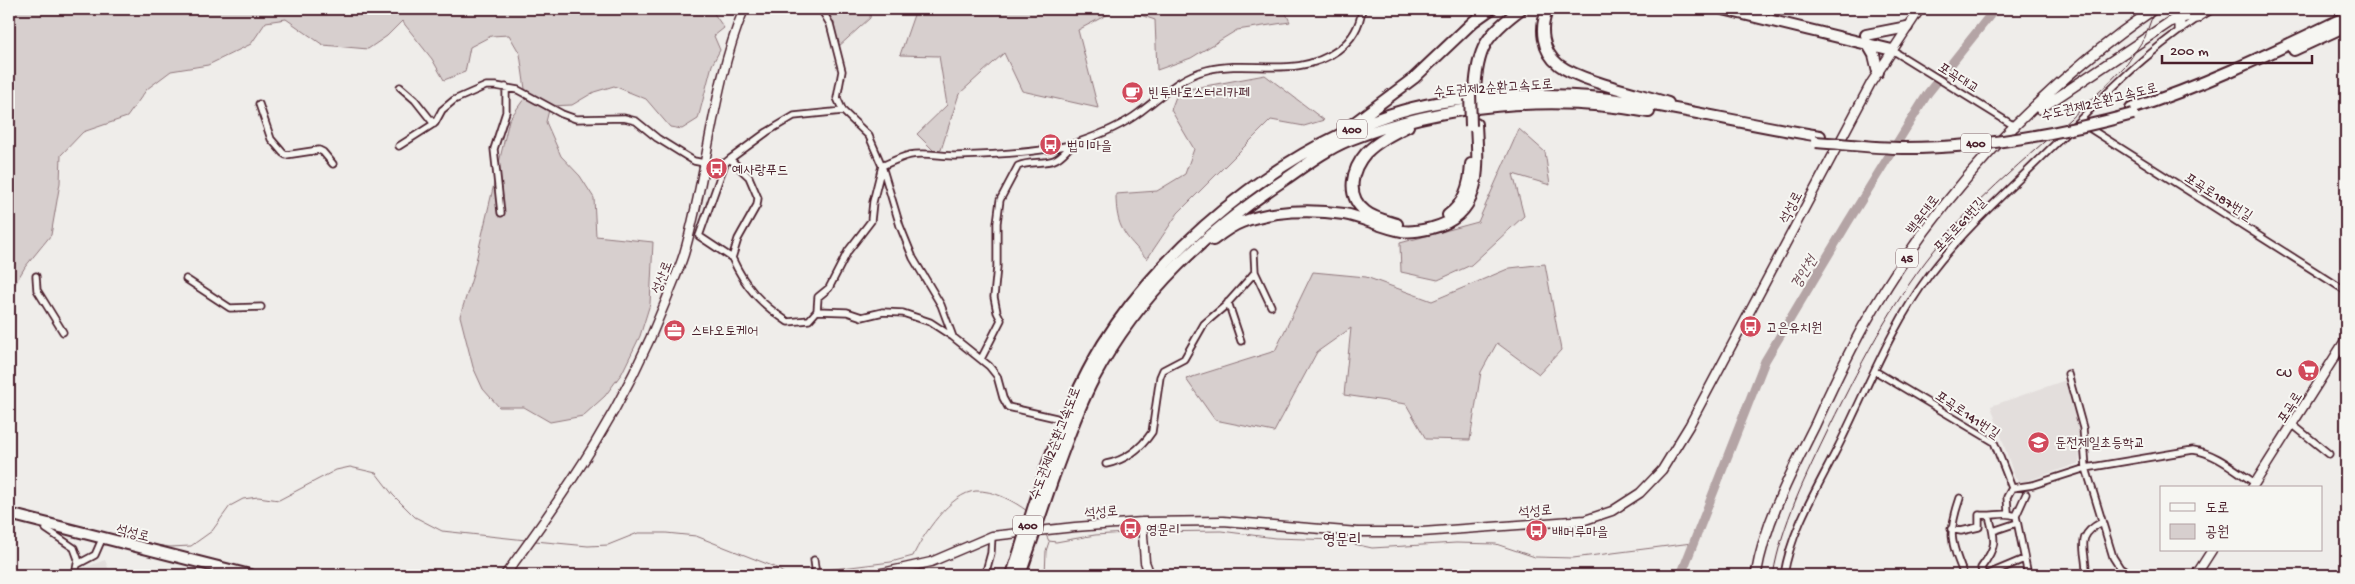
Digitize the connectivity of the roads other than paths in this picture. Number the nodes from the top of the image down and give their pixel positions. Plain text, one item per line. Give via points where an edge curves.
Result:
1 (744, 9) edge
2 (821, 9) edge
3 (1362, 9) edge
4 (1491, 9) edge
5 (1511, 9) edge
6 (1521, 9) edge
7 (1548, 9) edge
8 (1723, 9) edge
9 (1745, 9) edge
10 (1920, 9) edge
11 (2154, 9) edge
12 (2213, 9) edge
13 (2346, 17) edge
14 (2197, 18) junction
15 (2173, 20) junction
16 (2346, 26) edge
17 (1907, 27) junction
18 (2180, 29) junction
19 (1866, 39) junction
20 (1895, 51) junction
21 (1878, 72) junction
22 (506, 86) junction
23 (400, 87) dead end
24 (1473, 93) junction
25 (259, 104) dead end
26 (843, 111) junction
27 (2132, 112) junction
28 (1421, 119) junction
29 (2079, 121) junction
30 (1736, 122) junction
31 (434, 124) junction
32 (1474, 125) junction
33 (2016, 127) junction
34 (1344, 132) junction
35 (1818, 139) junction
36 (1074, 144) junction
37 (399, 146) dead end
38 (727, 161) junction
39 (704, 163) junction
40 (333, 164) dead end
41 (882, 166) junction
42 (501, 213) dead end
43 (1190, 252) junction
44 (1254, 253) dead end
45 (732, 258) junction
46 (1254, 272) junction
47 (36, 276) dead end
48 (186, 279) dead end
49 (2346, 292) edge
50 (1228, 302) junction
51 (1271, 306) dead end
52 (262, 307) dead end
53 (816, 312) junction
54 (63, 332) dead end
55 (953, 336) junction
56 (2346, 339) edge
57 (1241, 340) dead end
58 (981, 359) junction
59 (1876, 371) junction
60 (2068, 374) dead end
61 (1056, 418) dead end
62 (2292, 424) junction
63 (2329, 454) dead end
64 (1106, 464) dead end
65 (2086, 468) junction
66 (1049, 476) junction
67 (2254, 486) edge
68 (2012, 488) junction
69 (2026, 494) dead end
70 (1960, 498) dead end
71 (2008, 512) junction
72 (9, 514) edge
73 (1989, 516) junction
74 (2016, 516) junction
75 (9, 520) edge
76 (2102, 522) junction
77 (2017, 523) junction
78 (1142, 525) junction
79 (46, 529) junction
80 (1951, 529) junction
81 (1993, 531) junction
82 (992, 536) junction
83 (101, 541) junction
84 (2211, 552) edge
85 (2024, 559) junction
86 (814, 560) dead end
87 (78, 564) junction
88 (75, 575) edge
89 (226, 575) edge
90 (250, 575) edge
91 (505, 575) edge
92 (816, 575) edge
93 (873, 575) edge
94 (985, 575) edge
95 (1012, 575) edge
96 (1020, 575) edge
97 (1150, 575) edge
98 (1756, 575) edge
99 (1784, 575) edge
100 (1964, 575) edge
101 (1984, 575) edge
102 (2028, 575) edge
103 (2086, 575) edge
104 (2131, 575) edge
105 (2196, 575) edge

1 - 39 street, 성산로 via 731,40
2 - 26 street via 830,24 842,71 837,98
3 - 36 street via 1356,30 1345,45 1326,59 1296,67 1207,70 1175,83 1139,113 1103,133
4 - 34 highway via 1414,78
5 - 24 highway via 1486,31 1475,51 1470,71
6 - 24 highway via 1496,27 1482,47
7 - 30 highway via 1544,17 1543,37 1548,53 1559,65 1578,75
8 - 19 highway
9 - 19 highway
10 - 17 street, 석성로
11 - 33 main road, 백옥대로 / 45 via 2076,69
12 - 14 street, 포곡로61번길
13 - 27 highway, 수도권제2순환고속도로 / 400 via 2234,71
14 - 15 main road via 2190,16
14 - 18 street, 포곡로61번길
15 - 18 main road via 2180,22
15 - 33 main road
16 - 27 highway, 수도권제2순환고속도로 / 400 via 2212,87
17 - 19 highway
17 - 20 street, 석성로
18 - 29 street, 포곡로61번길 via 2141,60
19 - 20 highway
19 - 21 highway
20 - 21 street, 석성로
20 - 33 street, 포곡대교
21 - 78 street, 석성로 via 1689,426 1662,470 1640,493 1612,511 1585,520 1422,532 1358,532 1223,521
22 - 31 street via 486,86 468,92 448,105
22 - 39 street via 576,119 636,120 665,143 694,161
22 - 42 street via 506,112 494,149
23 - 31 street
24 - 32 highway, bridge
25 - 40 street via 271,139 283,153 320,150
26 - 38 street via 794,116
26 - 41 street via 869,136
27 - 35 highway, 수도권제2순환고속도로 / 400 via 2061,126 1955,140
28 - 32 highway via 1367,152 1357,166 1351,184 1365,211 1407,228 1439,221 1454,211 1464,198
28 - 35 highway, 수도권제2순환고속도로 / 400 via 1520,103 1591,105
28 - 43 highway, 수도권제2순환고속도로 / 400 via 1372,132 1332,148 1243,207
29 - 49 street, 포곡로187번길
29 - 59 street, 포곡로61번길 via 1999,199 1930,274 1900,321
30 - 34 highway, 수도권제2순환고속도로 / 400 via 1636,102 1537,95 1436,103
30 - 35 highway, 수도권제2순환고속도로 / 400
31 - 37 street
32 - 43 highway via 1477,154 1474,190 1469,204 1443,225 1404,232 1345,214 1288,212 1241,222
33 - 98 main road, 백옥대로 / 45 via 1974,170 1931,224 1864,326 1779,497
34 - 66 highway, 수도권제2순환고속도로 / 400 via 1310,150 1249,191 1195,234 1159,271 1120,319 1094,358 1066,415
36 - 41 street via 998,153 911,155
36 - 58 street via 1054,160 1025,162 1018,166 1000,200 994,297 1002,320
38 - 39 street
38 - 45 street via 748,177 758,198
38 - 45 street via 699,236
39 - 91 street, 성산로 via 698,202 683,255 648,346 584,463
41 - 53 street via 871,221 848,251 829,288 818,297
41 - 55 street via 913,258 942,305
43 - 66 highway, 수도권제2순환고속도로 / 400 via 1136,314 1105,360
44 - 46 street
45 - 53 street via 750,290 763,305 788,322 809,320
46 - 50 street
46 - 51 street
47 - 54 street via 37,290
48 - 52 street via 230,308
50 - 57 street
50 - 64 street via 1204,324 1184,359 1163,370 1152,432 1148,438 1124,460
53 - 55 street via 847,312 862,317 883,312 903,313 930,322
55 - 58 street
56 - 62 street, 포곡로
58 - 61 street via 997,376 1008,406
59 - 68 street, 포곡로141번길 via 1994,442
59 - 99 street, 포곡로61번길 via 1798,530
60 - 65 street via 2083,428
62 - 63 street
62 - 67 street, 포곡로
65 - 67 street via 2193,450 2217,458
65 - 68 street via 2033,485
65 - 76 street
66 - 95 highway, 수도권제2순환고속도로 / 400, bridge
66 - 96 highway, 수도권제2순환고속도로 / 400, bridge
68 - 71 street via 2007,498
69 - 74 street
70 - 80 street
71 - 73 street
71 - 74 street
72 - 83 highway, 석성로
73 - 80 street via 1979,515 1979,527 1975,529
73 - 81 street
74 - 77 street
75 - 79 highway, 석성로
76 - 103 street via 2087,531 2084,538
76 - 104 street via 2116,564
77 - 81 street
77 - 85 street
78 - 82 street, 석성로
78 - 97 street
79 - 83 highway, 석성로
79 - 87 street via 74,548
80 - 100 street via 1953,548
81 - 101 street via 1994,549 1981,568
82 - 93 street, 석성로 via 931,562
82 - 94 street
83 - 87 street via 95,555
83 - 89 highway, 석성로
83 - 90 highway, 석성로
84 - 105 street
85 - 101 street
85 - 102 street
86 - 92 street
87 - 88 street

